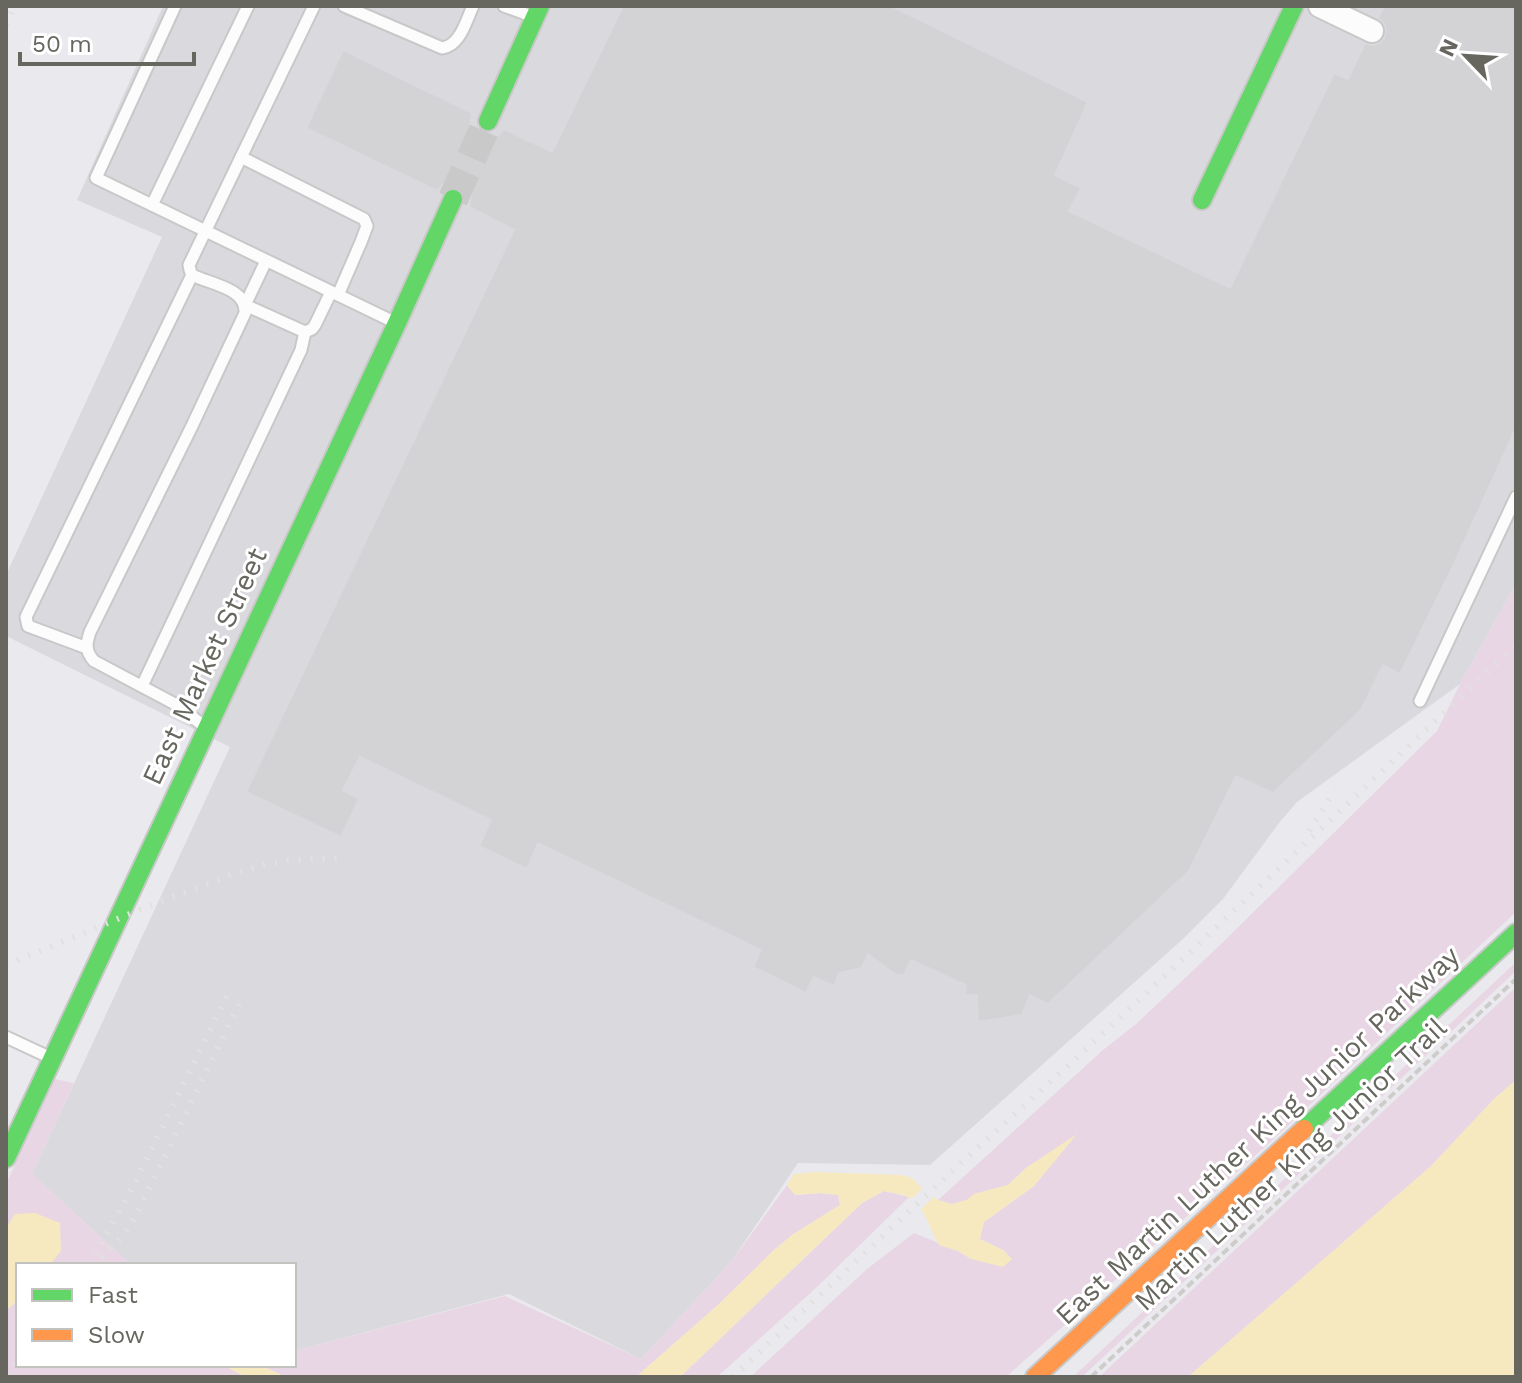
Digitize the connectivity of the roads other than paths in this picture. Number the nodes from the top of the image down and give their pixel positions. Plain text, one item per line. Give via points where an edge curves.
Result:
1 (175, 6) edge
2 (248, 6) edge
3 (314, 6) edge
4 (344, 6) edge
5 (473, 6) edge
6 (504, 6) edge
7 (1294, 6) edge
8 (1320, 6) edge
9 (538, 12) edge
10 (1372, 31) dead end
11 (488, 121) tunnel mouth
12 (241, 157) junction
13 (453, 199) tunnel mouth
14 (1202, 200) dead end
15 (152, 205) junction
16 (205, 231) junction
17 (266, 261) junction
18 (192, 275) junction
19 (334, 293) junction
20 (245, 305) junction
21 (397, 323) junction
22 (305, 332) junction
23 (1516, 497) edge
24 (87, 648) junction
25 (142, 686) junction
26 (1420, 701) dead end
27 (207, 727) junction
28 (1516, 933) edge
29 (6, 1037) edge
30 (52, 1058) junction
31 (6, 1158) edge
32 (1035, 1377) edge

1 - 15 lane via 96,178
2 - 15 lane
3 - 12 lane
4 - 5 lane via 448,48
6 - 9 lane
7 - 14 street
8 - 10 street
9 - 11 street
12 - 16 lane
12 - 19 lane via 364,219 361,242
13 - 21 street, East Market Street
15 - 16 lane
16 - 17 lane
16 - 18 lane via 189,265
17 - 19 lane
17 - 20 lane
18 - 20 lane via 234,293
18 - 24 lane via 26,617 28,626
19 - 21 lane
19 - 22 lane
20 - 22 lane
20 - 24 lane
21 - 27 street, East Market Street
22 - 25 lane
23 - 26 lane
24 - 25 lane via 94,661
25 - 27 lane
27 - 30 street, East Market Street
28 - 32 street, East Martin Luther King Junior Parkway
29 - 30 lane
30 - 31 street, East Market Street

